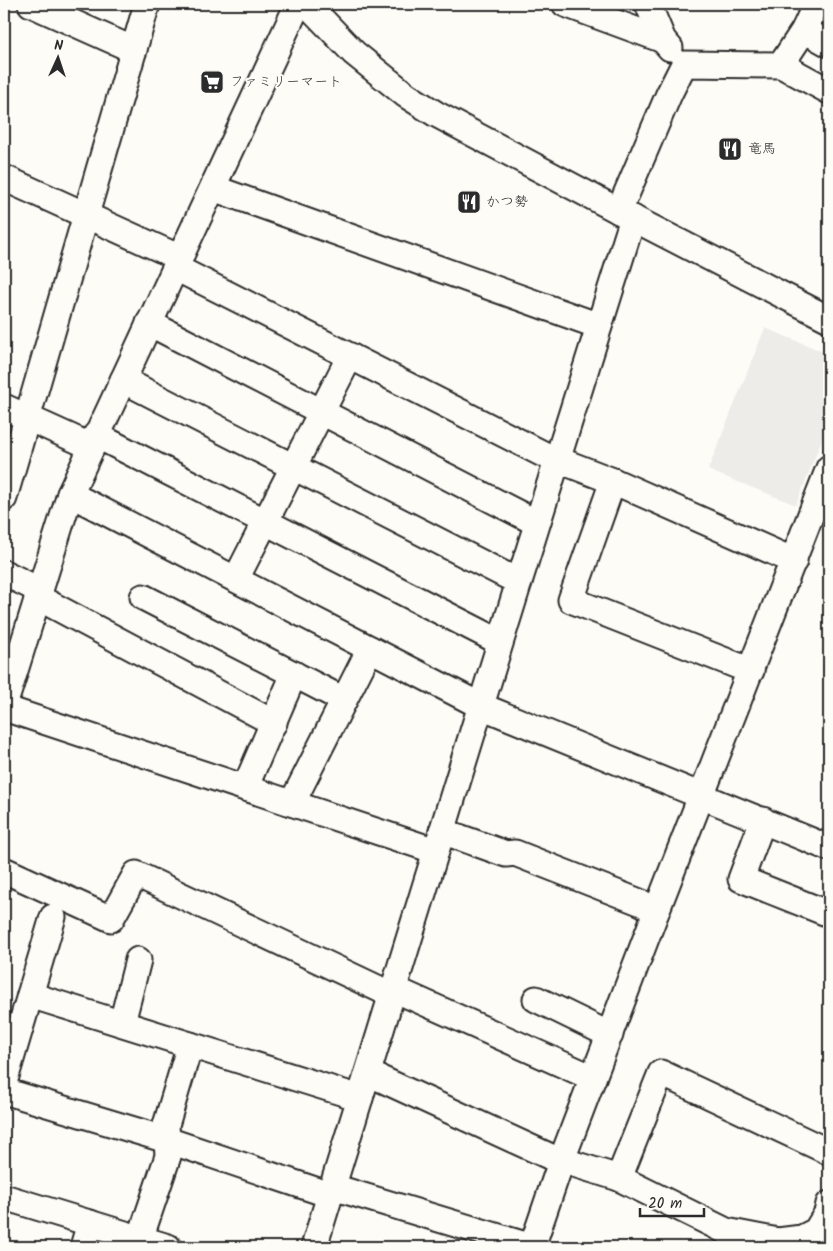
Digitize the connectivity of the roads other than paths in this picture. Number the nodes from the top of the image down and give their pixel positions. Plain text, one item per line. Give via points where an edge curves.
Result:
1 (31, 4) edge
2 (147, 4) edge
3 (298, 4) edge
4 (307, 4) edge
5 (565, 4) edge
6 (648, 4) edge
7 (816, 4) edge
8 (804, 30) junction
9 (662, 40) junction
10 (829, 44) edge
11 (134, 50) junction
12 (684, 64) junction
13 (781, 66) junction
14 (829, 91) edge
15 (4, 178) edge
16 (213, 188) junction
17 (85, 215) junction
18 (626, 215) junction
19 (178, 263) junction
20 (829, 319) edge
21 (149, 323) junction
22 (599, 326) junction
23 (350, 356) junction
24 (122, 380) junction
25 (4, 407) edge
26 (321, 412) junction
27 (28, 418) junction
28 (93, 441) junction
29 (557, 459) junction
30 (293, 467) junction
31 (829, 468) edge
32 (613, 481) junction
33 (70, 494) junction
34 (4, 498) edge
35 (265, 522) junction
36 (537, 523) junction
37 (794, 560) junction
38 (4, 573) edge
39 (236, 579) junction
40 (519, 582) junction
41 (38, 594) junction
42 (143, 597) dead end
43 (500, 642) junction
44 (370, 648) junction
45 (750, 670) junction
46 (294, 674) junction
47 (344, 700) junction
48 (4, 706) edge
49 (481, 706) junction
50 (274, 723) junction
51 (245, 788) junction
52 (702, 795) junction
53 (292, 803) junction
54 (763, 820) junction
55 (439, 841) junction
56 (829, 848) edge
57 (4, 870) edge
58 (656, 912) junction
59 (829, 914) edge
60 (54, 917) dead end
61 (138, 960) dead end
62 (393, 992) junction
63 (30, 995) junction
64 (536, 999) dead end
65 (122, 1023) junction
66 (610, 1035) junction
67 (190, 1045) junction
68 (368, 1073) junction
69 (593, 1078) junction
70 (4, 1084) edge
71 (4, 1091) edge
72 (360, 1098) junction
73 (166, 1140) junction
74 (829, 1152) edge
75 (561, 1162) junction
76 (619, 1178) junction
77 (331, 1191) junction
78 (4, 1197) edge
79 (829, 1204) edge
80 (90, 1223) junction
81 (140, 1239) junction
82 (724, 1239) edge
83 (83, 1247) edge
84 (168, 1247) edge
85 (314, 1247) edge
86 (532, 1247) edge

1 - 11 street
2 - 11 street
3 - 16 street
4 - 18 street via 354,53 406,95
5 - 9 street
6 - 9 street
7 - 8 street
8 - 10 street
8 - 13 street
9 - 12 street
11 - 17 street
12 - 13 street
12 - 18 street via 668,94
13 - 14 street
15 - 17 street
16 - 19 street
16 - 22 street
17 - 19 street
17 - 27 street
18 - 20 street
18 - 22 street
19 - 21 street
19 - 23 street
21 - 24 street
21 - 26 street
22 - 29 street
23 - 26 street
23 - 29 street
24 - 28 street
24 - 30 street
25 - 27 street
26 - 30 street
26 - 36 street
27 - 28 street
27 - 34 street
28 - 33 street
28 - 35 street
29 - 32 street
29 - 36 street
30 - 35 street
30 - 40 street
31 - 37 street
32 - 37 street
32 - 45 street via 571,600
33 - 39 street
33 - 41 street
35 - 39 street
35 - 43 street
36 - 40 street
37 - 45 street
38 - 41 street
39 - 44 street
40 - 43 street
41 - 48 street
41 - 50 street
42 - 46 street
43 - 49 street
44 - 47 street
44 - 49 street
45 - 52 street
46 - 47 street
46 - 50 street
47 - 53 street
48 - 51 street
49 - 52 street
49 - 55 street
50 - 51 street
51 - 53 street
52 - 54 street
52 - 58 street
53 - 55 street
54 - 56 street
54 - 59 street via 741,879
55 - 58 street via 506,854 516,853 642,903
55 - 62 street
57 - 62 street via 111,919 136,874
58 - 66 street
60 - 63 street
61 - 65 street
62 - 68 street
62 - 69 street
63 - 65 street
63 - 70 street
64 - 66 street
65 - 67 street
66 - 69 street
67 - 72 street
67 - 73 street via 166,1125
68 - 72 street
68 - 75 street
69 - 75 street
71 - 73 street
72 - 77 street
73 - 77 street
73 - 81 street via 168,1156
74 - 76 street via 661,1073
75 - 76 street
75 - 86 street
76 - 82 street
77 - 85 street
77 - 86 street
78 - 80 street
79 - 82 street via 816,1231 802,1238 778,1241
80 - 81 street
80 - 83 street
81 - 84 street

